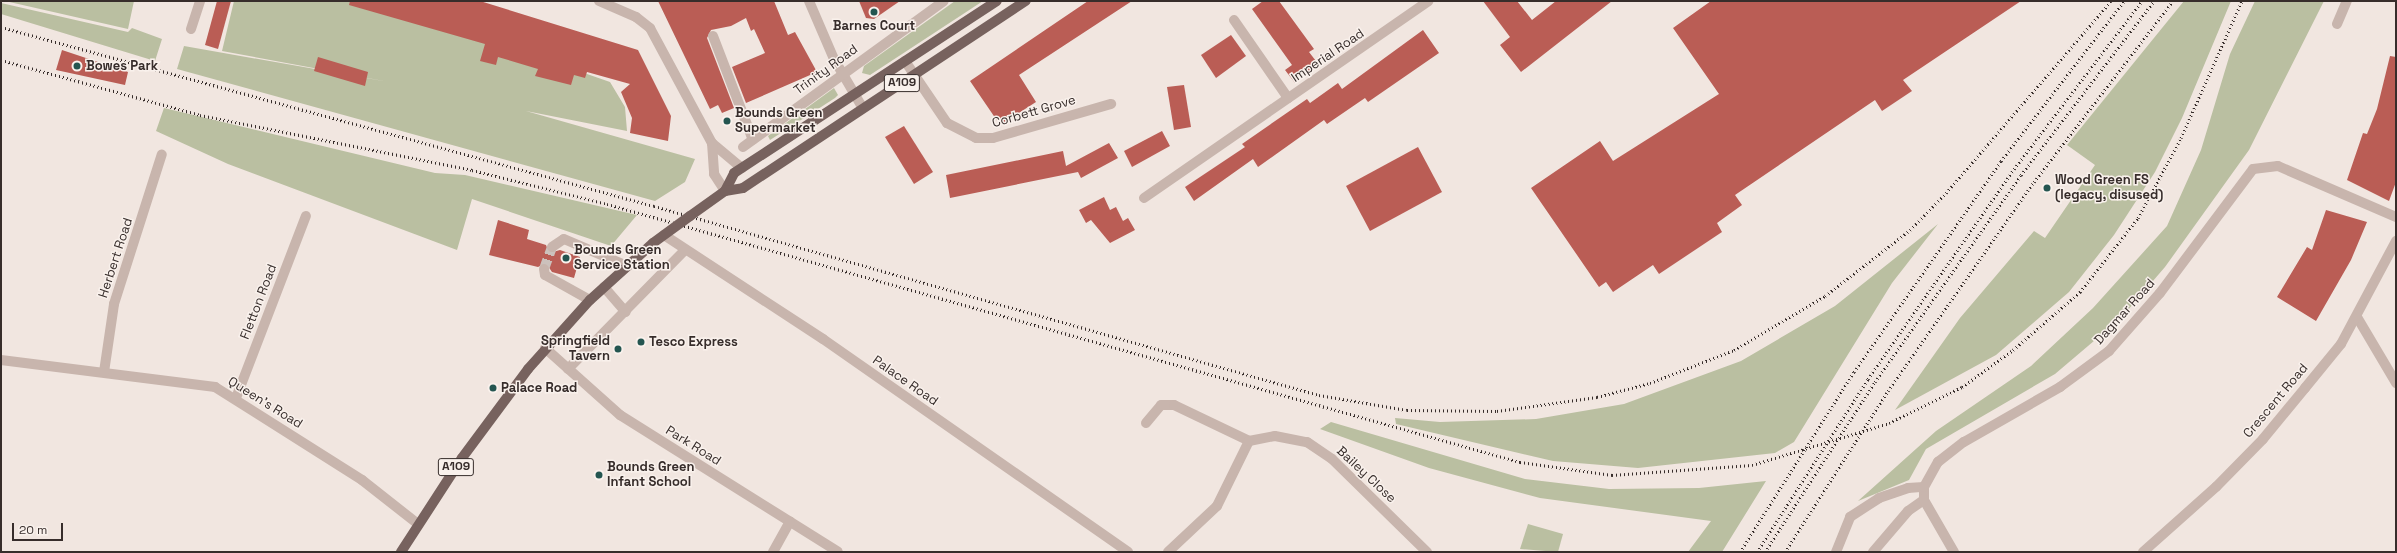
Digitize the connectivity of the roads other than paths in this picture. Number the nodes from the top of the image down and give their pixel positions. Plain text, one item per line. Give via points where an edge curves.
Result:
1 (200, 1) edge
2 (599, 1) edge
3 (809, 1) edge
4 (944, 1) edge
5 (997, 1) edge
6 (1026, 1) edge
7 (1429, 1) edge
8 (2347, 1) edge
9 (1234, 20) dead end
10 (2337, 24) dead end
11 (191, 29) dead end
12 (713, 36) dead end
13 (906, 61) junction
14 (842, 75) junction
15 (914, 75) junction
16 (853, 94) junction
17 (1288, 98) junction
18 (1111, 104) dead end
19 (862, 107) junction
20 (753, 140) junction
21 (712, 143) junction
22 (744, 147) dead end
23 (162, 154) dead end
24 (742, 168) junction
25 (725, 191) junction
26 (1144, 198) dead end
27 (306, 216) dead end
28 (2396, 217) edge
29 (664, 235) junction
30 (2396, 241) edge
31 (552, 247) dead end
32 (685, 250) junction
33 (627, 266) junction
34 (544, 269) dead end
35 (604, 287) junction
36 (590, 300) junction
37 (626, 312) junction
38 (2357, 317) junction
39 (545, 348) junction
40 (1, 360) edge
41 (568, 369) junction
42 (104, 372) junction
43 (2396, 383) edge
44 (236, 398) junction
45 (1146, 423) dead end
46 (1249, 441) junction
47 (1924, 487) junction
48 (1924, 500) junction
49 (790, 521) junction
50 (418, 524) junction
51 (1416, 548) edge
52 (401, 552) edge
53 (773, 552) edge
54 (838, 552) edge
55 (1128, 552) edge
56 (1168, 552) edge
57 (1427, 552) edge
58 (1836, 552) edge
59 (1873, 552) edge
60 (1954, 552) edge
61 (2143, 552) edge

1 - 11 street
2 - 21 street via 636,17 650,28
3 - 14 street
4 - 14 street, Trinity Road
5 - 13 main road, A109
6 - 15 main road, A109
7 - 17 street, Imperial Road
8 - 10 street
9 - 17 street
12 - 20 street
13 - 15 street, Corbett Grove
13 - 16 main road, A109
14 - 16 street
14 - 20 street, Trinity Road
15 - 18 street, Corbett Grove via 947,124 976,138 993,138
15 - 19 main road, A109
16 - 19 street
16 - 24 main road, A109
17 - 26 street, Imperial Road
19 - 25 main road, A109 via 743,188
20 - 22 street, Trinity Road
21 - 24 street
21 - 25 street via 714,173
23 - 42 street, Herbert Road via 114,304
24 - 25 main road, A109 via 734,173
25 - 29 main road, A109, bridge
27 - 44 street, Fletton Road
28 - 47 street, Dagmar Road via 2278,166 2253,169 2160,293 2109,351 2060,387 1964,442 1938,462
29 - 32 street, Palace Road
29 - 33 main road, A109, bridge
30 - 38 street, Crescent Road
31 - 33 street via 564,239
32 - 37 street
32 - 55 street, Palace Road via 816,334
33 - 35 main road, A109
34 - 36 street via 545,274
35 - 36 main road, A109
35 - 37 street
36 - 39 main road, A109
37 - 41 street
38 - 43 street
38 - 61 street, Crescent Road via 2341,344 2263,439
39 - 41 street, Park Road
39 - 50 main road, A109 via 462,458
40 - 42 street, Queen's Road
41 - 49 street, Park Road via 620,415
42 - 44 street, Queen's Road via 215,388
44 - 50 street, Queen's Road via 368,485
45 - 46 street via 1161,405 1174,405
46 - 51 street, Bailey Close via 1275,436 1306,442 1332,459
46 - 56 street via 1217,506
47 - 48 street, Dagmar Road
47 - 58 street via 1908,488 1879,498 1850,517
48 - 59 street via 1908,511
48 - 60 street, Dagmar Road
49 - 53 street
49 - 54 street, Park Road
50 - 52 main road, A109
51 - 57 street, Bailey Close

